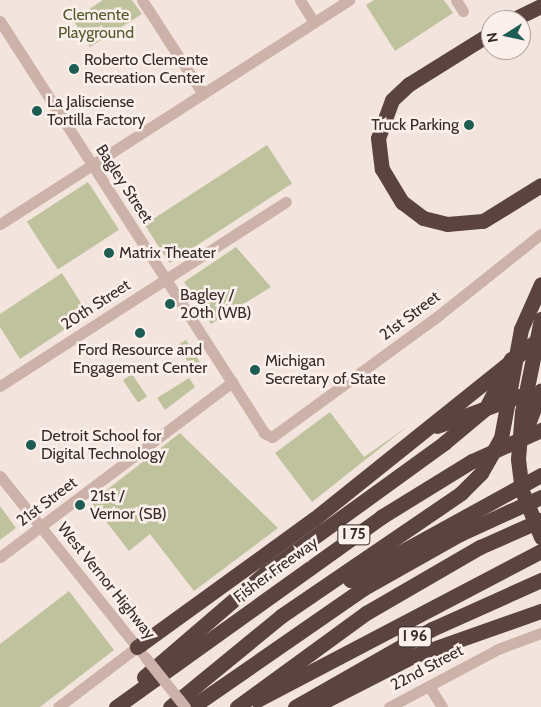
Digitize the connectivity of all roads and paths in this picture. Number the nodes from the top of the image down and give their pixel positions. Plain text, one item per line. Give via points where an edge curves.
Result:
1 (142, 0) edge
2 (300, 0) edge
3 (349, 0) edge
4 (456, 0) edge
5 (463, 11) dead end
6 (0, 21) edge
7 (314, 22) junction
8 (481, 39) edge
9 (203, 94) junction
10 (93, 165) junction
11 (541, 185) edge
12 (286, 202) dead end
13 (0, 224) edge
14 (541, 234) edge
15 (166, 279) junction
16 (541, 284) edge
17 (541, 319) edge
18 (522, 328) junction
19 (541, 337) edge
20 (232, 382) junction
21 (0, 386) edge
22 (541, 390) edge
23 (541, 430) edge
24 (272, 437) joint
25 (416, 437) junction
26 (518, 459) junction
27 (541, 475) edge
28 (0, 476) edge
29 (541, 497) edge
30 (541, 520) edge
31 (41, 526) junction
32 (541, 537) edge
33 (541, 551) edge
34 (0, 557) edge
35 (541, 580) edge
36 (541, 611) edge
37 (541, 633) edge
38 (141, 652) junction
39 (232, 658) junction
40 (428, 686) junction
41 (58, 707) edge
42 (111, 707) edge
43 (116, 707) edge
44 (170, 707) edge
45 (185, 707) edge
46 (192, 707) edge
47 (237, 707) edge
48 (245, 707) edge
49 (295, 707) edge
50 (313, 707) edge
51 (389, 707) edge
52 (442, 707) edge

1 - 9 street
2 - 7 street
3 - 7 street
4 - 5 street
6 - 10 street, Bagley Street
7 - 9 street
8 - 11 highway via 409,84 392,100 378,138 382,169 394,193 411,210 447,224 483,220
9 - 10 street
10 - 13 street
10 - 15 street, Bagley Street
12 - 15 street, 20th Street
14 - 24 street, 21st Street via 439,315
15 - 20 street, Bagley Street
15 - 21 street, 20th Street
16 - 18 highway
17 - 26 highway, bridge via 522,412
18 - 39 highway, bridge via 501,438 481,473 461,493 312,593
18 - 42 highway, bridge via 492,400 444,443 266,572
19 - 25 highway
20 - 24 street, Bagley Street via 264,433
20 - 31 street, 21st Street
22 - 25 highway via 492,403
22 - 26 highway, bridge
23 - 43 highway, Fisher Freeway / I 75 via 472,461 381,517
25 - 38 highway
26 - 32 highway, bridge via 522,491
27 - 39 highway via 365,570
28 - 31 street, West Vernor Highway
29 - 46 highway via 460,534 364,588
30 - 47 highway via 480,547 366,613
31 - 34 street, 21st Street
31 - 38 street, West Vernor Highway
33 - 48 highway via 432,604
35 - 49 highway, I 96 via 432,628
36 - 50 highway via 413,656
37 - 40 street, 22nd Street via 480,658
38 - 41 street
38 - 45 street, West Vernor Highway, bridge
39 - 44 highway
40 - 51 street, 22nd Street
40 - 52 street

